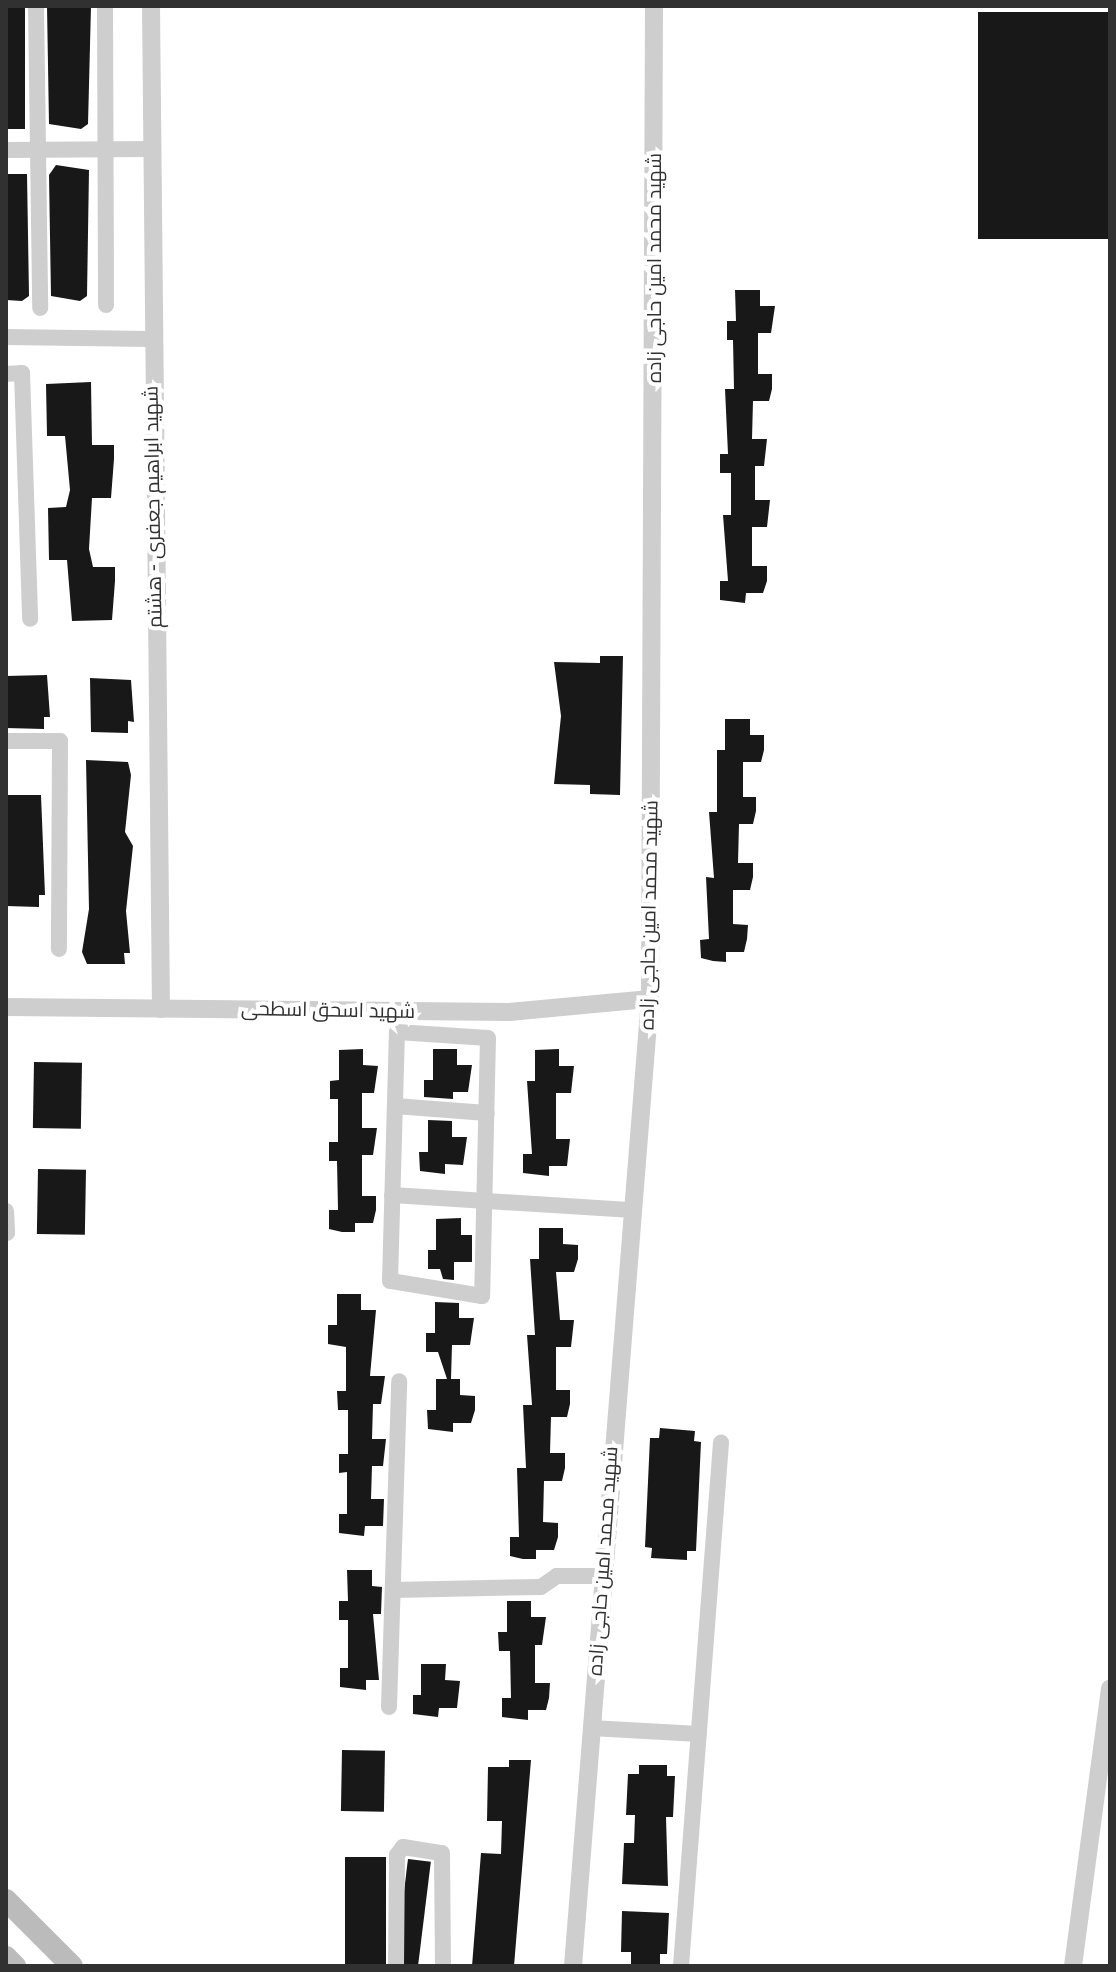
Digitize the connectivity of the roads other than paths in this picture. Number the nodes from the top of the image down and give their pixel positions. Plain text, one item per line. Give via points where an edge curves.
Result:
1 (36, 6) edge
2 (105, 6) edge
3 (151, 6) edge
4 (654, 6) edge
5 (151, 149) junction
6 (6, 150) edge
7 (38, 150) junction
8 (106, 150) junction
9 (106, 305) dead end
10 (40, 308) dead end
11 (6, 337) edge
12 (150, 339) junction
13 (6, 374) edge
14 (30, 619) dead end
15 (6, 741) edge
16 (59, 949) dead end
17 (650, 999) junction
18 (6, 1007) edge
19 (161, 1009) junction
20 (395, 1106) junction
21 (487, 1113) junction
22 (392, 1195) junction
23 (487, 1199) junction
24 (629, 1210) junction
25 (6, 1211) edge
26 (7, 1233) edge
27 (399, 1381) dead end
28 (721, 1443) dead end
29 (601, 1576) junction
30 (394, 1590) junction
31 (1110, 1688) edge
32 (389, 1707) dead end
33 (591, 1728) junction
34 (699, 1734) junction
35 (6, 1900) edge
36 (6, 1957) edge
37 (15, 1966) edge
38 (72, 1966) edge
39 (396, 1966) edge
40 (443, 1966) edge
41 (573, 1966) edge
42 (681, 1966) edge
43 (1073, 1966) edge

1 - 7 street
2 - 8 street
3 - 5 street, شهید ابراهیم جعفری - هشتم
4 - 17 street, شهید محمد امین حاجی زاده
5 - 8 street
5 - 12 street, شهید ابراهیم جعفری - هشتم
6 - 7 street
7 - 8 street
7 - 10 street
8 - 9 street
11 - 12 street
12 - 19 street, شهید ابراهیم جعفری - هشتم
13 - 14 street via 22,373
15 - 16 street via 60,741
17 - 19 street, شهید اسحق اسطحی via 509,1012
17 - 24 street, شهید محمد امین حاجی زاده
18 - 19 street, شهید اسحق اسطحی
20 - 21 street
20 - 21 street via 397,1032 488,1038
20 - 22 street
21 - 23 street
22 - 23 street
22 - 23 street via 390,1281 482,1296
23 - 24 street
24 - 29 street, شهید محمد امین حاجی زاده
25 - 26 street
27 - 30 street
28 - 34 street
29 - 30 street via 557,1576 541,1587
29 - 33 street, شهید محمد امین حاجی زاده
30 - 32 street
31 - 43 street
33 - 34 street
33 - 41 street, شهید محمد امین حاجی زاده
34 - 42 street
35 - 38 main road
36 - 37 main road
39 - 40 street via 397,1855 403,1847 442,1853

